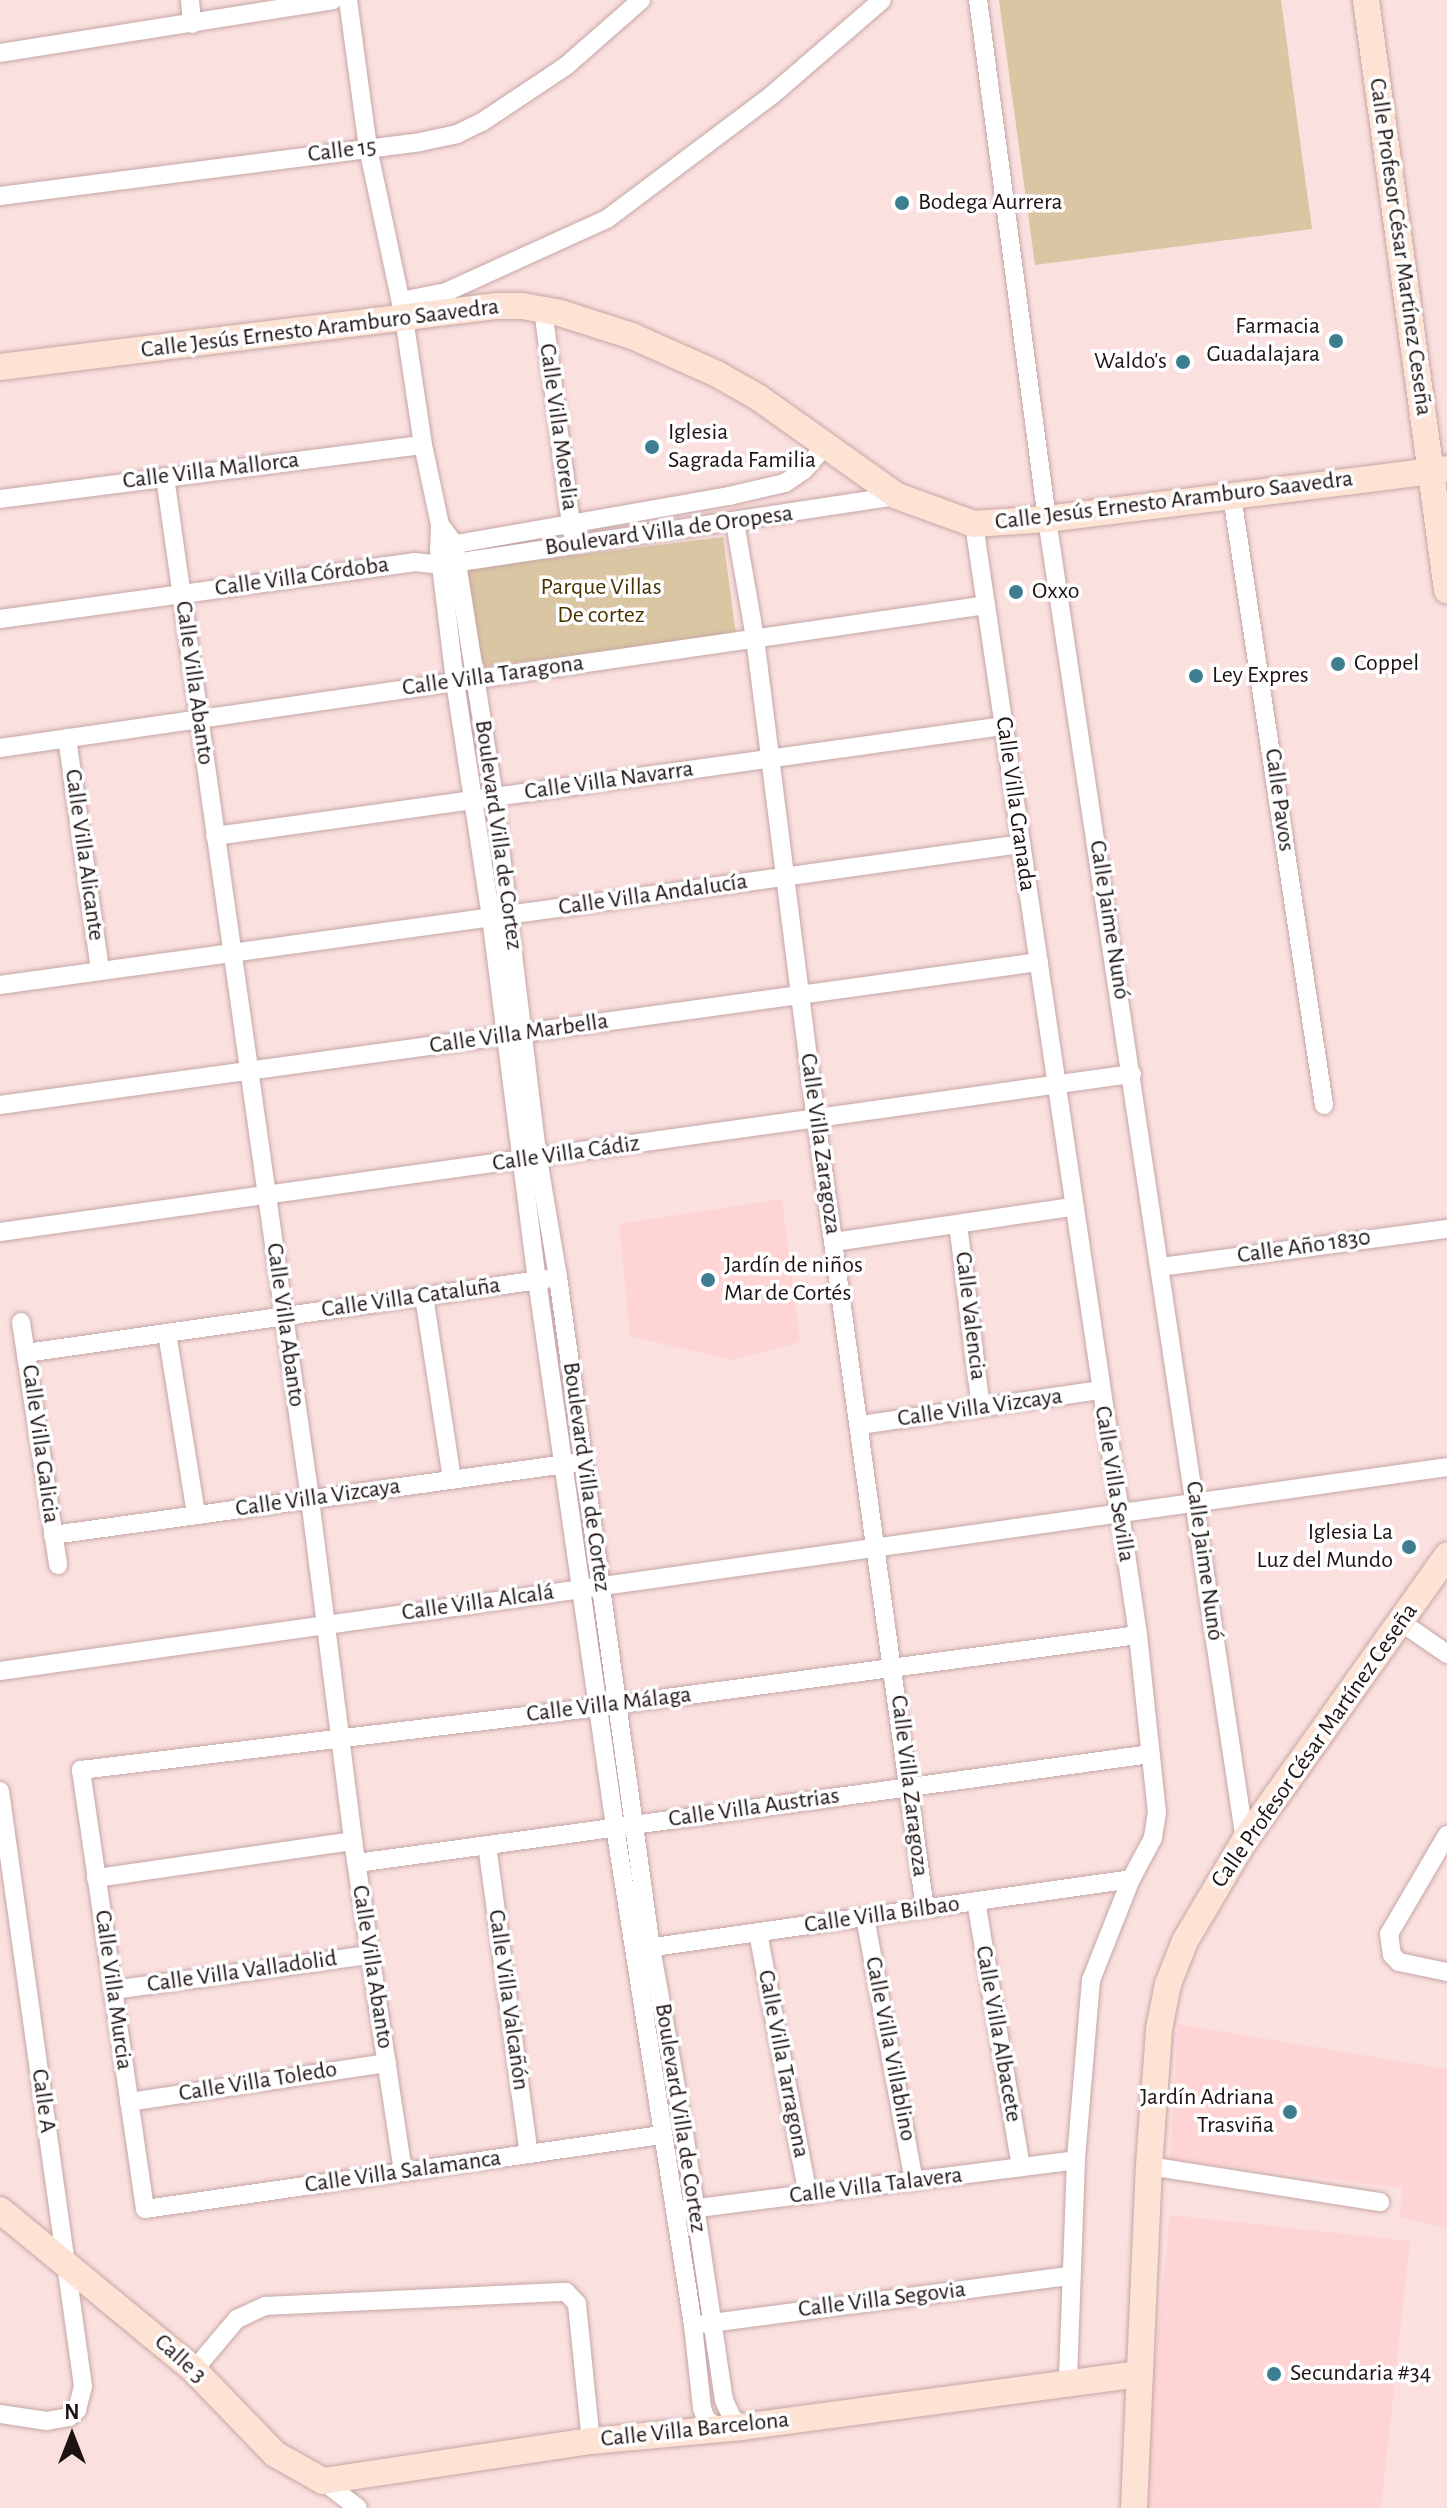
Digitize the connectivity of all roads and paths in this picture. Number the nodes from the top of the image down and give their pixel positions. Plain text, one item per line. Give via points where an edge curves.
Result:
1 (190, 0) edge
2 (333, 0) edge
3 (348, 0) edge
4 (641, 0) edge
5 (882, 0) edge
6 (978, 0) edge
7 (1366, 0) edge
8 (192, 24) junction
9 (0, 53) edge
10 (368, 148) junction
11 (0, 196) edge
12 (543, 309) junction
13 (402, 310) junction
14 (0, 367) edge
15 (423, 445) junction
16 (825, 446) junction
17 (1438, 470) edge
18 (165, 477) junction
19 (897, 496) junction
20 (1232, 496) junction
21 (0, 499) edge
22 (1047, 519) junction
23 (571, 523) junction
24 (735, 523) junction
25 (974, 524) junction
26 (574, 545) junction
27 (447, 555) junction
28 (1447, 590) edge
29 (181, 594) junction
30 (986, 605) junction
31 (0, 619) edge
32 (755, 638) junction
33 (475, 679) junction
34 (455, 682) junction
35 (200, 719) junction
36 (1004, 726) junction
37 (67, 738) junction
38 (0, 748) edge
39 (771, 759) junction
40 (494, 797) junction
41 (472, 800) junction
42 (215, 836) junction
43 (1021, 844) junction
44 (785, 877) junction
45 (510, 914) junction
46 (491, 917) junction
47 (231, 953) junction
48 (1039, 962) junction
49 (100, 971) junction
50 (0, 985) edge
51 (800, 995) junction
52 (525, 1033) junction
53 (505, 1035) junction
54 (249, 1071) junction
55 (1132, 1074) junction
56 (1057, 1085) junction
57 (0, 1105) edge
58 (1324, 1105) dead end
59 (816, 1118) junction
60 (530, 1159) junction
61 (267, 1195) junction
62 (1072, 1207) junction
63 (958, 1224) junction
64 (1447, 1229) edge
65 (0, 1232) edge
66 (834, 1242) junction
67 (1161, 1267) junction
68 (558, 1277) junction
69 (537, 1280) junction
70 (424, 1296) junction
71 (284, 1316) junction
72 (21, 1322) dead end
73 (167, 1333) junction
74 (26, 1353) junction
75 (1100, 1390) junction
76 (981, 1408) junction
77 (860, 1425) junction
78 (584, 1461) junction
79 (564, 1464) junction
80 (1447, 1467) edge
81 (452, 1479) junction
82 (310, 1499) junction
83 (1195, 1502) junction
84 (1119, 1514) junction
85 (196, 1515) junction
86 (53, 1535) junction
87 (877, 1548) junction
88 (1447, 1556) edge
89 (58, 1565) dead end
90 (602, 1584) junction
91 (582, 1587) junction
92 (1401, 1622) junction
93 (325, 1625) junction
94 (1138, 1635) junction
95 (1447, 1654) edge
96 (894, 1666) junction
97 (0, 1671) edge
98 (607, 1706) junction
99 (340, 1737) junction
100 (1151, 1754) junction
101 (81, 1770) joint
102 (909, 1787) junction
103 (0, 1791) edge
104 (624, 1826) junction
105 (3, 1831) edge
106 (1447, 1835) edge
107 (1245, 1840) junction
108 (353, 1841) junction
109 (487, 1845) junction
110 (357, 1863) junction
111 (96, 1878) junction
112 (1131, 1879) junction
113 (976, 1901) junction
114 (925, 1909) junction
115 (865, 1917) junction
116 (758, 1933) junction
117 (642, 1949) junction
118 (370, 1955) junction
119 (1447, 1972) edge
120 (113, 1990) junction
121 (387, 2063) junction
122 (129, 2102) junction
123 (661, 2135) junction
124 (529, 2154) junction
125 (1076, 2160) junction
126 (1149, 2166) junction
127 (1021, 2167) junction
128 (403, 2172) junction
129 (914, 2181) junction
130 (808, 2195) junction
131 (1380, 2202) dead end
132 (145, 2209) joint
133 (694, 2209) junction
134 (0, 2210) edge
135 (675, 2211) junction
136 (65, 2262) junction
137 (1071, 2276) junction
138 (714, 2322) junction
139 (693, 2325) junction
140 (194, 2370) junction
141 (1139, 2374) junction
142 (1068, 2383) junction
143 (0, 2414) edge
144 (731, 2428) junction
145 (591, 2441) junction
146 (323, 2481) junction
147 (358, 2508) edge
148 (1134, 2508) edge

1 - 8 street
2 - 8 street
3 - 10 street, Boulevard Villa de Cortez
4 - 10 street, Calle 15 via 566,66 482,122 457,134
5 - 13 street via 772,95 607,219
6 - 22 street, Calle Jaime Nunó
7 - 17 street, Calle Profesor César Martínez Ceseña
8 - 9 street
10 - 11 street, Calle 15
10 - 13 street, Boulevard Villa de Cortez
12 - 13 street, Calle Jesús Ernesto Aramburo Saavedra
12 - 16 street, Calle Jesús Ernesto Aramburo Saavedra via 632,336 717,374
12 - 23 street, Calle Villa Morelia
13 - 14 street, Calle Jesús Ernesto Aramburo Saavedra
13 - 15 street, Boulevard Villa de Cortez
15 - 18 street, Calle Villa Mallorca
15 - 27 street, Boulevard Villa de Cortez
16 - 19 street, Calle Jesús Ernesto Aramburo Saavedra
16 - 23 street, Boulevard Villa de Oropesa via 785,483
17 - 20 street, Calle Jesús Ernesto Aramburo Saavedra
17 - 28 street, Calle Profesor César Martínez Ceseña
18 - 21 street, Calle Villa Mallorca
18 - 29 street, Calle Villa Abanto
19 - 24 street, Boulevard Villa de Oropesa
19 - 25 street, Calle Jesús Ernesto Aramburo Saavedra
20 - 22 street, Calle Jesús Ernesto Aramburo Saavedra
20 - 58 street, Calle Pavos
22 - 25 street, Calle Jesús Ernesto Aramburo Saavedra
22 - 55 street, Calle Jaime Nunó
23 - 26 street, Calle Villa Morelia
23 - 27 street, Boulevard Villa de Oropesa
24 - 26 street, Boulevard Villa de Oropesa
24 - 32 street, Calle Villa Zaragoza
25 - 30 street, Calle Villa Granada
26 - 27 street, Boulevard Villa de Oropesa
27 - 29 street, Calle Villa Córdoba
27 - 33 street, Boulevard Villa de Cortez
27 - 34 street, Boulevard Villa de Cortez
29 - 31 street, Calle Villa Córdoba
29 - 35 street, Calle Villa Abanto
30 - 32 street, Calle Villa Taragona
30 - 36 street, Calle Villa Granada
32 - 33 street, Calle Villa Taragona
32 - 39 street, Calle Villa Zaragoza
33 - 34 street, Calle Villa Taragona
33 - 40 street, Boulevard Villa de Cortez
34 - 35 street, Calle Villa Taragona
34 - 41 street, Boulevard Villa de Cortez
35 - 37 street, Calle Villa Taragona
35 - 42 street, Calle Villa Abanto
36 - 39 street, Calle Villa Navarra
36 - 43 street, Calle Villa Granada
37 - 38 street, Calle Villa Taragona
37 - 49 street, Calle Villa Alicante
39 - 40 street, Calle Villa Navarra
39 - 44 street, Calle Villa Zaragoza
40 - 41 street, Calle Villa Navarra
40 - 45 street, Boulevard Villa de Cortez
41 - 42 street, Calle Villa Navarra
41 - 46 street, Boulevard Villa de Cortez
42 - 47 street, Calle Villa Abanto
43 - 44 street, Calle Villa Andalucía
43 - 48 street, Calle Villa Granada
44 - 45 street, Calle Villa Andalucía
44 - 51 street, Calle Villa Zaragoza
45 - 46 street, Calle Villa Andalucía
45 - 52 street, Boulevard Villa de Cortez
46 - 47 street, Calle Villa Andalucía
46 - 53 street, Boulevard Villa de Cortez
47 - 49 street, Calle Villa Andalucía
47 - 54 street, Calle Villa Abanto
48 - 51 street, Calle Villa Marbella
48 - 56 street, Calle Villa Granada
49 - 50 street, Calle Villa Andalucía
51 - 52 street, Calle Villa Marbella
51 - 59 street, Calle Villa Zaragoza
52 - 53 street, Calle Villa Marbella
52 - 60 street, Boulevard Villa de Cortez
53 - 54 street, Calle Villa Marbella
53 - 60 street, Boulevard Villa de Cortez
54 - 57 street, Calle Villa Marbella
54 - 61 street, Calle Villa Abanto
55 - 56 street, Calle Villa Cádiz
55 - 67 street, Calle Jaime Nunó
56 - 59 street, Calle Villa Cádiz
56 - 62 street, Calle Villa Sevilla
59 - 60 street, Calle Villa Cádiz
59 - 66 street, Calle Villa Zaragoza
60 - 61 street, Calle Villa Cádiz
60 - 68 street, Boulevard Villa de Cortez
60 - 69 street, Boulevard Villa de Cortez
61 - 65 street, Calle Villa Cádiz
61 - 71 street, Calle Villa Abanto
62 - 63 street
62 - 75 street, Calle Villa Sevilla
63 - 66 street
63 - 76 street, Calle Valencia
64 - 67 street, Calle Año 1830
66 - 77 street, Calle Villa Zaragoza
67 - 83 street, Calle Jaime Nunó
68 - 69 street, Calle Villa Cataluña
68 - 78 street, Boulevard Villa de Cortez
69 - 70 street, Calle Villa Cataluña
69 - 79 street, Boulevard Villa de Cortez
70 - 71 street, Calle Villa Cataluña
70 - 81 street
71 - 73 street, Calle Villa Cataluña
71 - 82 street, Calle Villa Abanto
72 - 74 street, Calle Villa Galicia
73 - 74 street, Calle Villa Cataluña
73 - 85 street
74 - 86 street, Calle Villa Galicia
75 - 76 street, Calle Villa Vizcaya
75 - 84 street, Calle Villa Sevilla
76 - 77 street, Calle Villa Vizcaya
77 - 87 street, Calle Villa Zaragoza
78 - 79 street, Calle Villa Vizcaya
78 - 90 street, Boulevard Villa de Cortez
79 - 81 street, Calle Villa Vizcaya
79 - 91 street, Boulevard Villa de Cortez
80 - 83 street, Calle Villa Alcalá
81 - 82 street, Calle Villa Vizcaya
82 - 85 street, Calle Villa Vizcaya
82 - 93 street, Calle Villa Abanto
83 - 84 street, Calle Villa Alcalá
83 - 107 street, Calle Jaime Nunó
84 - 87 street, Calle Villa Alcalá
84 - 94 street, Calle Villa Sevilla
85 - 86 street, Calle Villa Vizcaya
86 - 89 street, Calle Villa Galicia
87 - 90 street, Calle Villa Alcalá
87 - 96 street, Calle Villa Zaragoza
88 - 92 street, Calle Profesor César Martínez Ceseña
90 - 91 street, Calle Villa Alcalá
90 - 98 street, Boulevard Villa de Cortez
91 - 93 street, Calle Villa Alcalá
91 - 98 street, Boulevard Villa de Cortez
92 - 95 street
92 - 107 street, Calle Profesor César Martínez Ceseña
93 - 97 street, Calle Villa Alcalá
93 - 99 street, Calle Villa Abanto
94 - 96 street, Calle Villa Málaga
94 - 100 street, Calle Villa Sevilla
96 - 98 street, Calle Villa Málaga
96 - 102 street, Calle Villa Zaragoza
98 - 99 street, Calle Villa Málaga
98 - 104 street, Boulevard Villa de Cortez
99 - 101 street, Calle Villa Málaga
99 - 108 street, Calle Villa Abanto
100 - 102 street, Calle Villa Austrias
100 - 112 street, Calle Villa Sevilla via 1157,1825
101 - 111 street, Calle Villa Murcia
102 - 104 street, Calle Villa Austrias
102 - 114 street, Calle Villa Zaragoza
103 - 105 street, Calle A
104 - 109 street, Calle Villa Austrias
104 - 117 street, Boulevard Villa de Cortez
105 - 136 street, Calle A
106 - 119 street via 1389,1934 1392,1955 1399,1962
107 - 126 street, Calle Profesor César Martínez Ceseña via 1185,1941 1168,1984 1159,2029
108 - 110 street, Calle Villa Abanto
108 - 111 street
109 - 110 street, Calle Villa Austrias
109 - 124 street, Calle Villa Valcañón
110 - 118 street, Calle Villa Abanto
111 - 120 street, Calle Villa Murcia
112 - 113 street, Calle Villa Bilbao
112 - 125 street via 1091,1980
113 - 114 street, Calle Villa Bilbao
113 - 127 street, Calle Villa Albacete
114 - 115 street, Calle Villa Bilbao
115 - 116 street, Calle Villa Bilbao
115 - 129 street, Calle Villa Villablino
116 - 117 street, Calle Villa Bilbao
116 - 130 street, Calle Villa Tarragona
117 - 123 street, Boulevard Villa de Cortez
117 - 133 street, Boulevard Villa de Cortez
118 - 120 street, Calle Villa Valladolid
118 - 121 street, Calle Villa Abanto
120 - 122 street, Calle Villa Murcia
121 - 122 street, Calle Villa Toledo
121 - 128 street, Calle Villa Abanto
122 - 132 street, Calle Villa Murcia
123 - 124 street, Calle Villa Salamanca
123 - 135 street, Boulevard Villa de Cortez
124 - 128 street, Calle Villa Salamanca
125 - 127 street, Calle Villa Talavera
125 - 137 street
126 - 131 street
126 - 141 street, Calle Profesor César Martínez Ceseña
127 - 129 street, Calle Villa Talavera
128 - 132 street, Calle Villa Salamanca
129 - 130 street, Calle Villa Talavera
130 - 133 street, Calle Villa Talavera
133 - 135 street, Calle Villa Talavera
133 - 138 street, Boulevard Villa de Cortez
134 - 136 street, Calle 3
135 - 139 street, Boulevard Villa de Cortez
136 - 140 street, Calle 3
136 - 143 street, Calle A via 82,2364 82,2399 69,2417 47,2421
137 - 138 street, Calle Villa Segovia
137 - 142 street
138 - 139 street, Calle Villa Segovia
138 - 144 street, Boulevard Villa de Cortez
139 - 144 street, Boulevard Villa de Cortez via 706,2419
140 - 145 street via 237,2319 265,2306 566,2292 577,2304
140 - 146 street, Calle 3 via 275,2454
141 - 142 street, Calle Villa Barcelona
141 - 148 street, Calle Profesor César Martínez Ceseña
142 - 144 street, Calle Villa Barcelona
144 - 145 street, Calle Villa Barcelona
145 - 146 street, Calle Villa Barcelona
146 - 147 street, Calle 3

